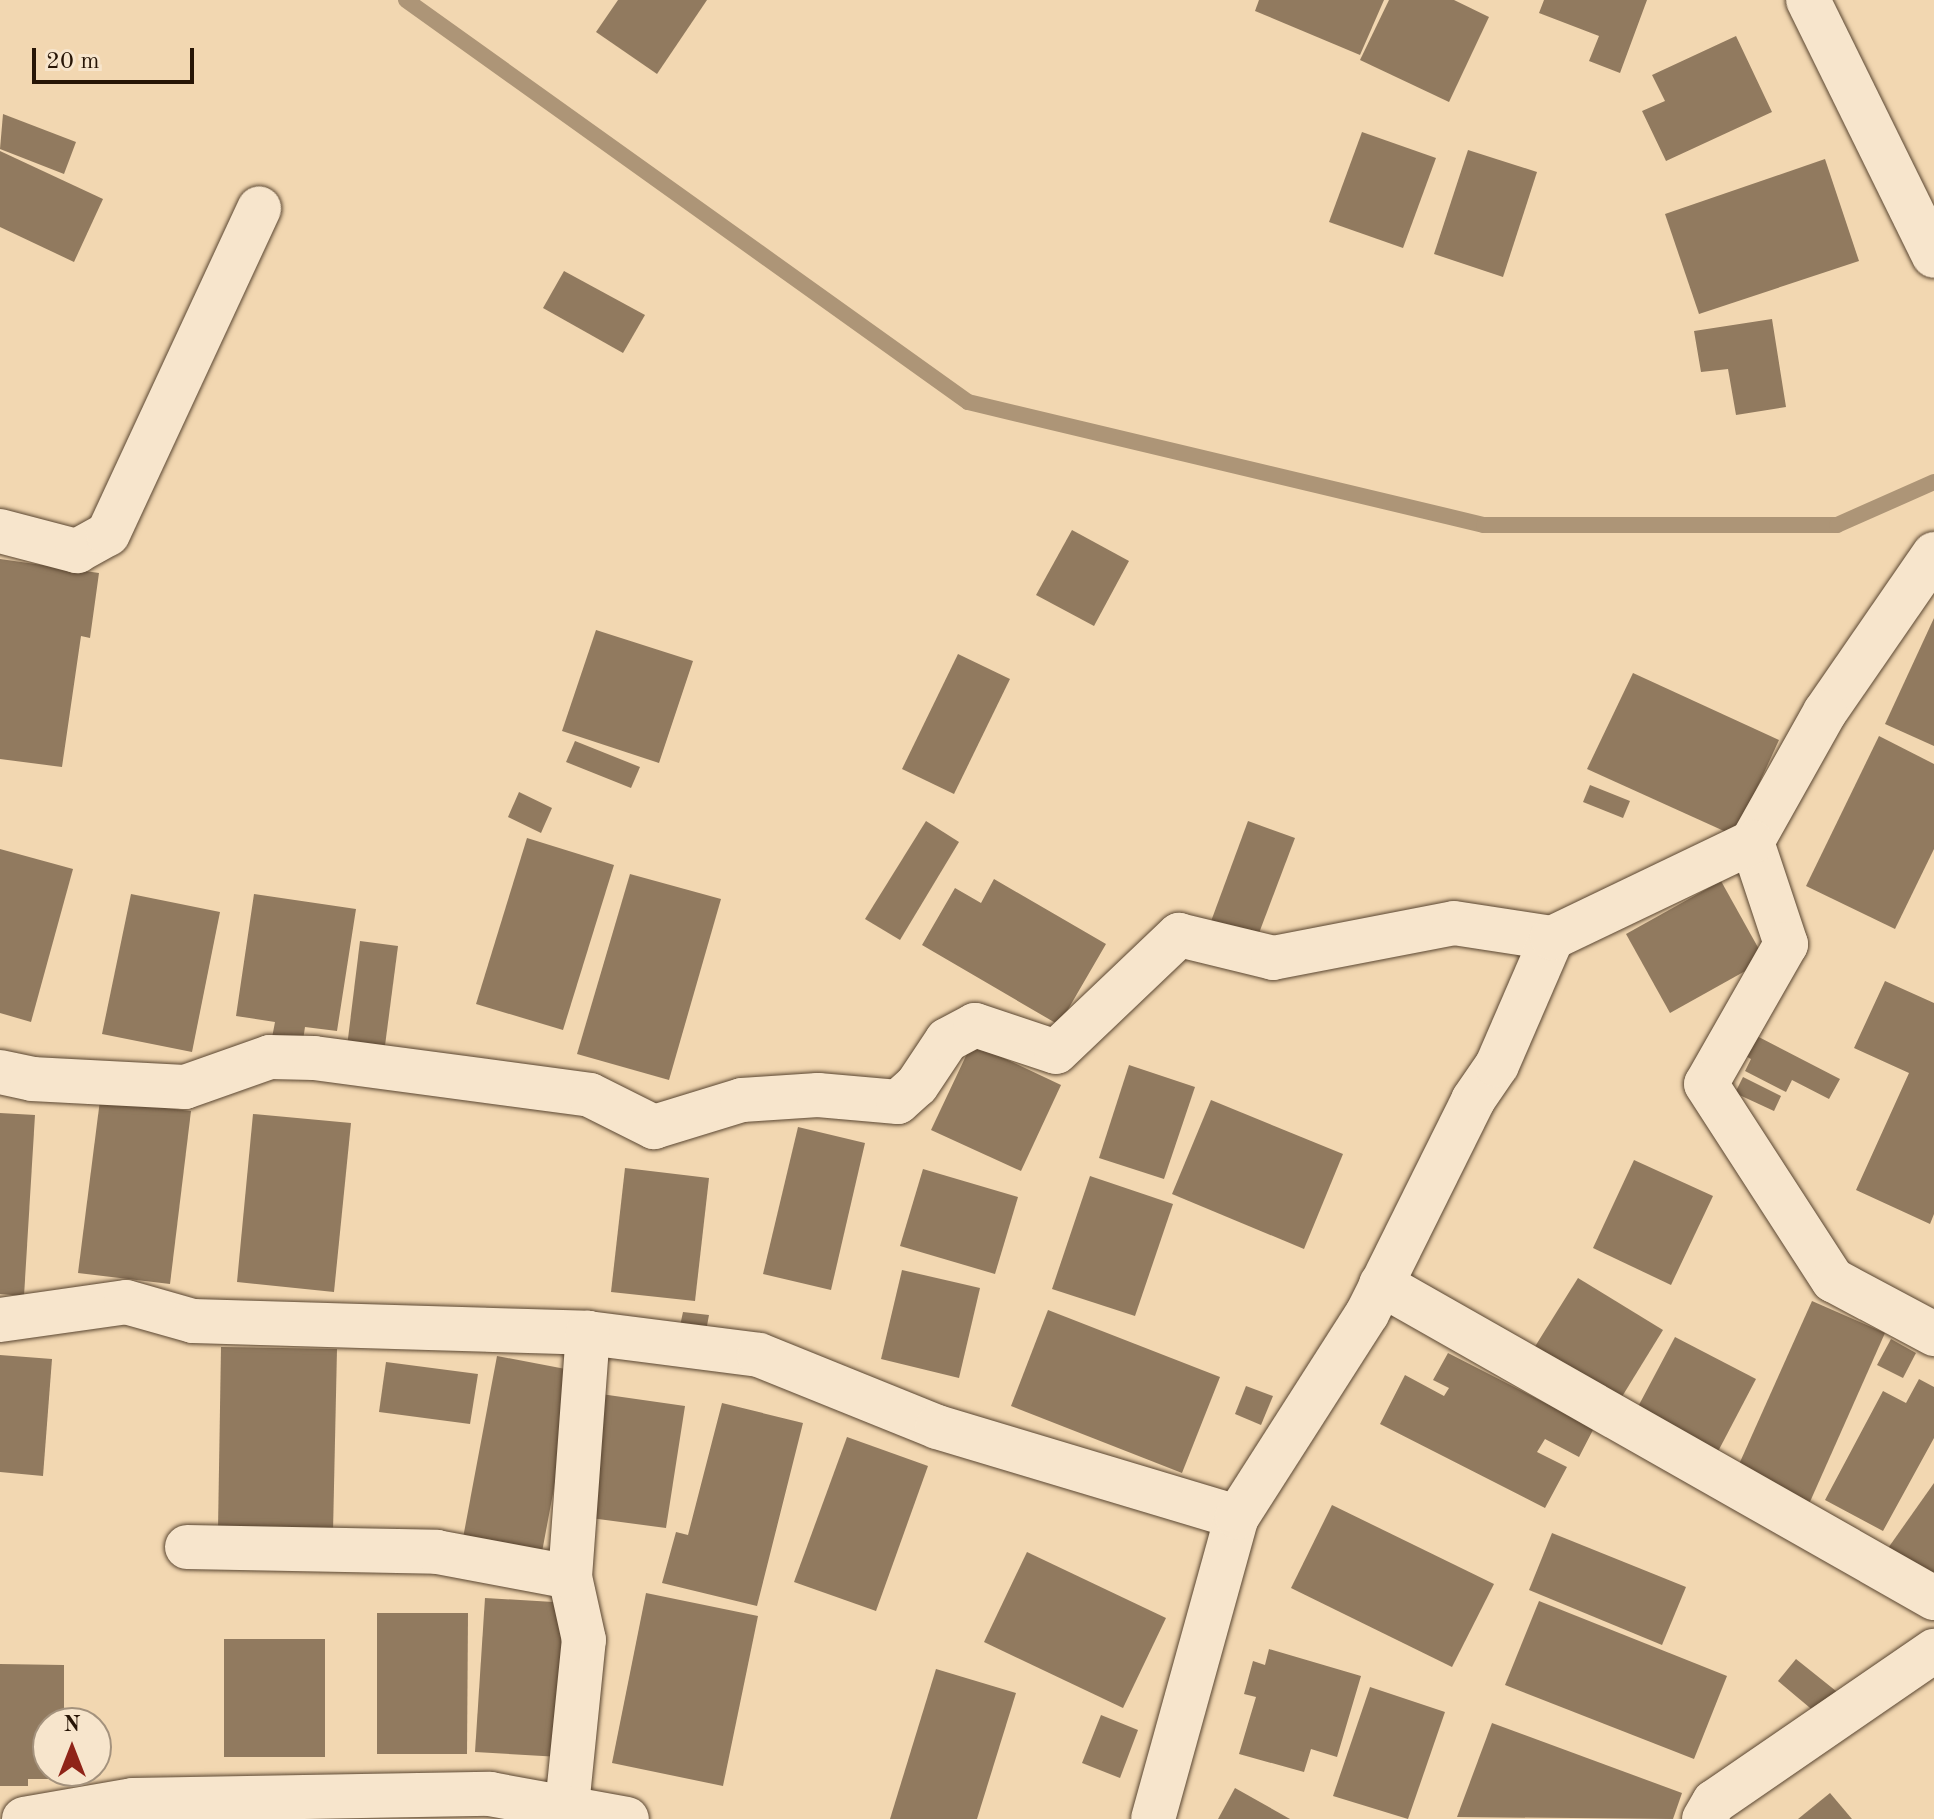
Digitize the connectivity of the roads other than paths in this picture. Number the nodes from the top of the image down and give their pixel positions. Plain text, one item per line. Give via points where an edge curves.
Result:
1 (1808, 0) edge
2 (259, 208) dead end
3 (1934, 256) edge
4 (0, 531) edge
5 (1934, 554) edge
6 (1752, 842) junction
7 (1552, 938) junction
8 (0, 1072) edge
9 (1381, 1284) junction
10 (0, 1320) edge
11 (588, 1333) junction
12 (1934, 1334) edge
13 (1237, 1517) junction
14 (187, 1547) dead end
15 (570, 1577) junction
16 (1934, 1598) edge
17 (1934, 1651) edge
18 (567, 1806) junction
19 (24, 1819) edge
20 (627, 1819) edge
21 (1153, 1819) edge
22 (1704, 1819) edge

1 - 3 street
2 - 4 street via 108,534 77,551
5 - 6 street via 1825,712
6 - 7 street
6 - 12 street via 1786,944 1706,1084 1833,1280
7 - 8 street via 1454,923 1273,958 1179,935 1056,1052 975,1025 947,1040 917,1085 898,1102 818,1095 742,1100 654,1127 590,1095 314,1058 270,1057 185,1087 32,1079
7 - 9 street via 1497,1065 1473,1100
9 - 13 street
9 - 16 street
10 - 11 street via 126,1302 193,1321
11 - 13 street via 759,1355 937,1427
11 - 15 street
13 - 21 street
14 - 15 street via 437,1552
15 - 18 street via 584,1640
17 - 22 street via 1714,1802
18 - 19 street via 490,1794 149,1800
18 - 20 street

